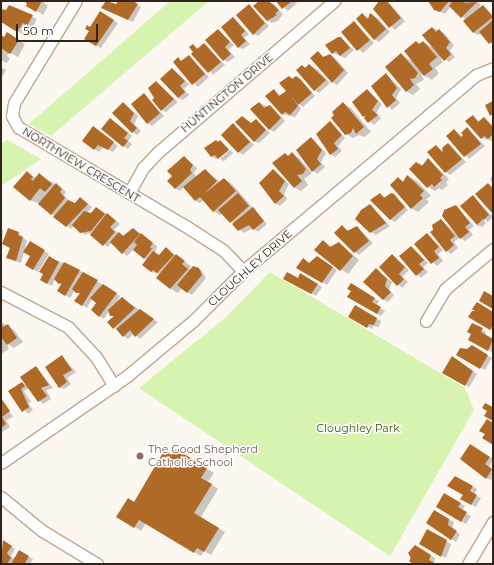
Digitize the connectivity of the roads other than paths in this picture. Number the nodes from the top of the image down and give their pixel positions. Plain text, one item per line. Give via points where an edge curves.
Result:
1 (76, 1) edge
2 (334, 1) edge
3 (493, 68) edge
4 (129, 193) junction
5 (493, 249) edge
6 (243, 271) junction
7 (1, 292) edge
8 (426, 321) dead end
9 (114, 386) junction
10 (1, 463) edge
11 (1, 497) edge
12 (493, 522) edge
13 (97, 564) edge
14 (468, 564) edge

1 - 4 street, NORTHVIEW CRESCENT via 14,103 12,116 18,127
2 - 4 street, HUNTINGTON DRIVE via 158,152 143,168
3 - 6 street, CLOUGHLEY DRIVE via 476,75
4 - 6 street, NORTHVIEW CRESCENT via 223,250
5 - 8 street via 445,290
6 - 9 street, CLOUGHLEY DRIVE via 194,320
7 - 9 street via 68,327 96,357
9 - 10 street, CLOUGHLEY DRIVE
11 - 13 street via 41,530
12 - 14 street

